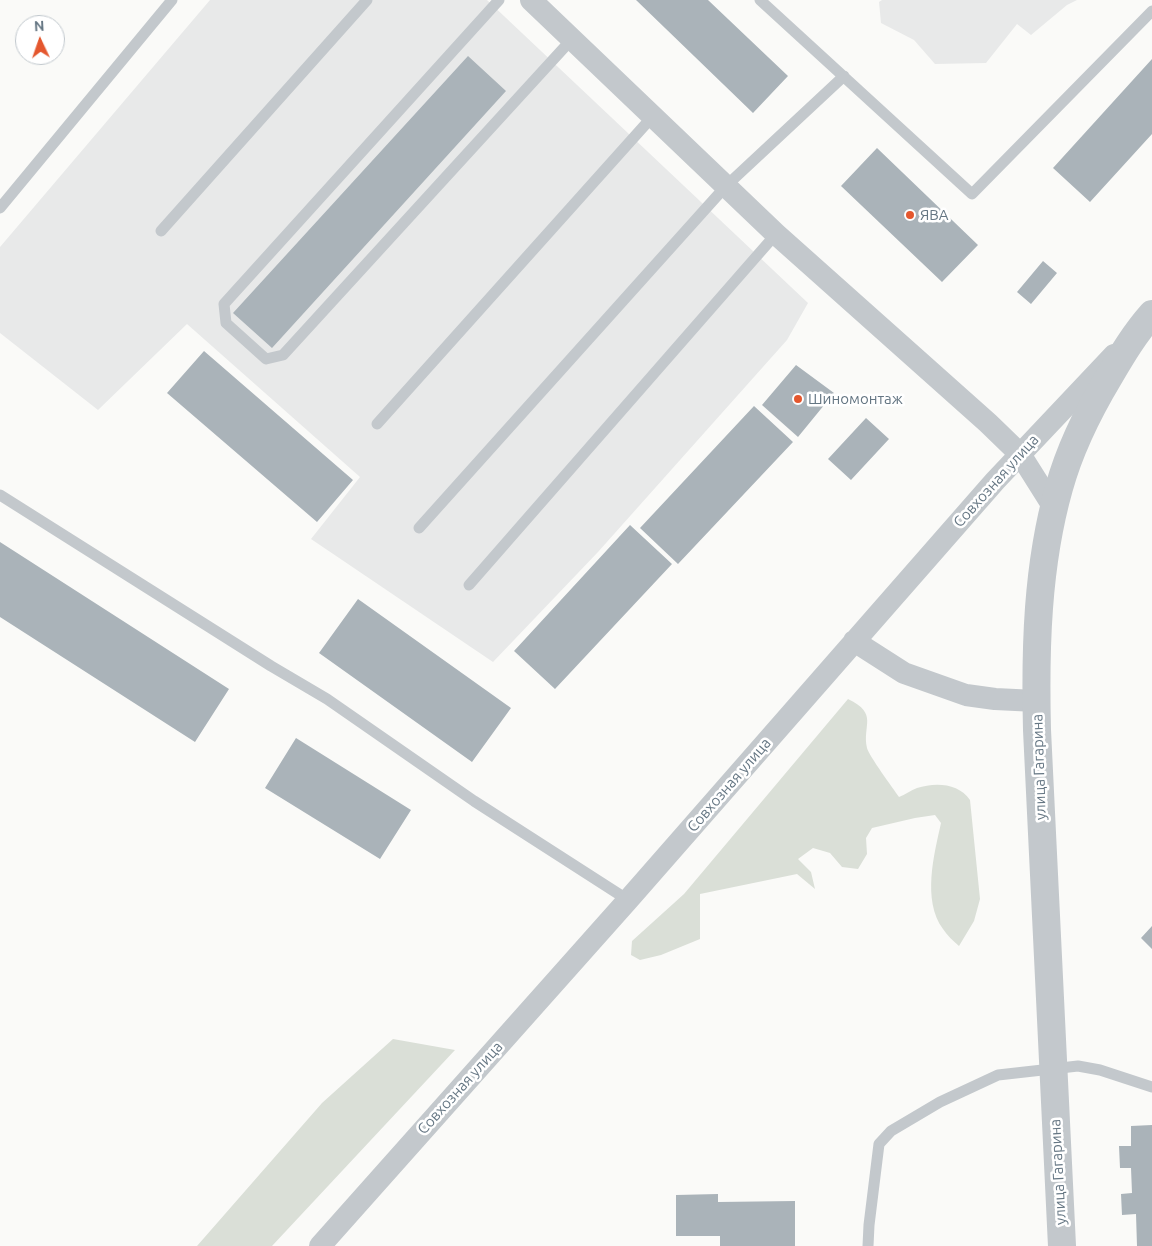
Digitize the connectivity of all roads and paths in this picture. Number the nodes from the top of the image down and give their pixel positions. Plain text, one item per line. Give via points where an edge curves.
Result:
1 (172, 0) edge
2 (367, 0) edge
3 (499, 0) edge
4 (531, 0) edge
5 (760, 0) edge
6 (1152, 11) edge
7 (572, 39) junction
8 (844, 76) junction
9 (653, 116) junction
10 (726, 186) junction
11 (0, 208) edge
12 (161, 231) dead end
13 (776, 234) junction
14 (1146, 321) edge
15 (378, 424) dead end
16 (1020, 454) junction
17 (0, 495) edge
18 (1054, 508) junction
19 (419, 528) dead end
20 (469, 585) dead end
21 (854, 641) junction
22 (1036, 701) junction
23 (628, 900) junction
24 (1052, 1068) junction
25 (1152, 1087) edge
26 (320, 1246) edge
27 (868, 1246) edge
28 (1062, 1246) edge

1 - 11 lane
2 - 12 lane
3 - 7 lane via 224,304 226,323 266,359 283,355
4 - 7 street
5 - 8 lane
6 - 8 lane via 972,194
7 - 9 street
8 - 10 lane
9 - 10 street
9 - 15 lane
10 - 13 street
10 - 19 lane
13 - 16 street
13 - 20 lane
14 - 16 street, Совхозная улица
14 - 18 street, улица Гагарина via 1089,410 1071,452
16 - 18 street
16 - 21 street, Совхозная улица
17 - 23 lane via 328,699 474,801
18 - 22 street, улица Гагарина via 1038,614
21 - 22 street via 904,673 966,695
21 - 23 street, Совхозная улица
22 - 24 street, улица Гагарина
23 - 26 street, Совхозная улица
24 - 25 lane via 1078,1066 1100,1070
24 - 27 lane via 998,1074 940,1102 891,1131 879,1144
24 - 28 street, улица Гагарина

